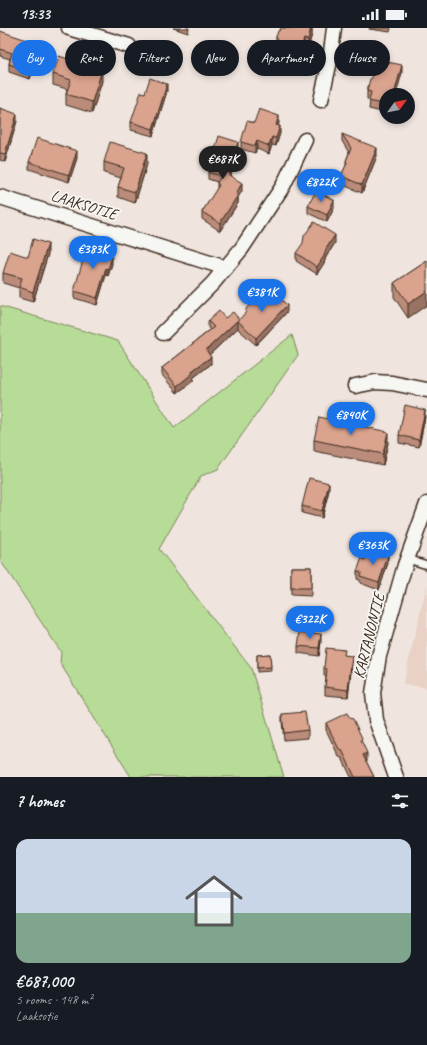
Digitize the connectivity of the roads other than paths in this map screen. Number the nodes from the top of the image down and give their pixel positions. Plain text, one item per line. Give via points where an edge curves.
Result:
1 (69, 28) edge
2 (334, 28) edge
3 (124, 44) edge
4 (321, 100) dead end
5 (305, 140) dead end
6 (0, 197) edge
7 (226, 268) junction
8 (163, 333) dead end
9 (355, 386) dead end
10 (427, 390) edge
11 (427, 504) edge
12 (408, 559) junction
13 (427, 565) edge
14 (396, 777) edge

1 - 3 street
2 - 4 street
5 - 7 street via 283,186
6 - 7 street, LAAKSOTIE
7 - 8 street
9 - 10 street via 375,382
11 - 12 street, KARTANONTIE
12 - 13 lane
12 - 14 street, KARTANONTIE via 379,656 373,693 376,720

